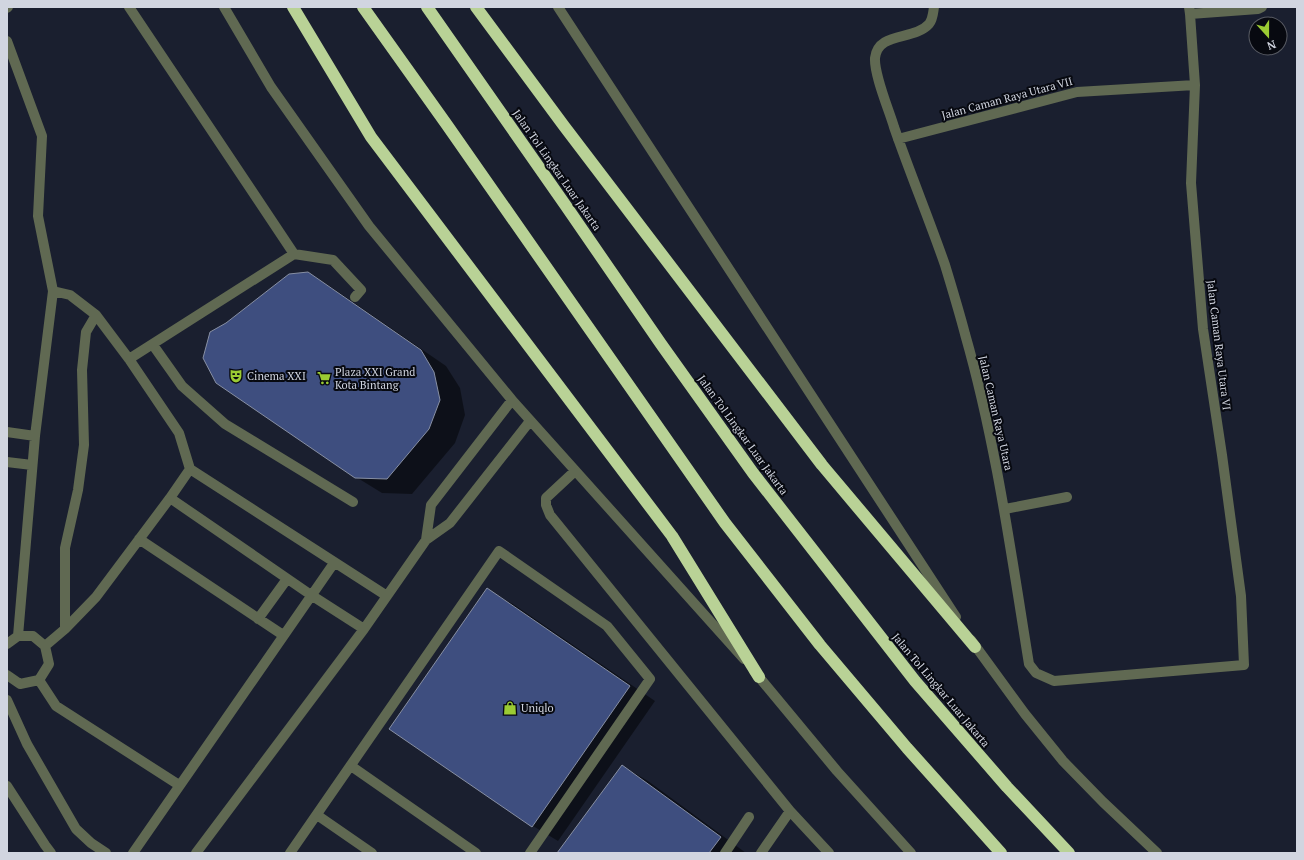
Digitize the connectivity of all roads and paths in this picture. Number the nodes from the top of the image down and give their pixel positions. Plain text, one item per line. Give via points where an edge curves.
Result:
1 (129, 7) edge
2 (224, 7) edge
3 (293, 7) edge
4 (363, 7) edge
5 (427, 7) edge
6 (476, 7) edge
7 (558, 7) edge
8 (934, 7) edge
9 (1262, 7) edge
10 (1190, 10) edge
11 (7, 41) edge
12 (1195, 85) junction
13 (898, 139) junction
14 (294, 254) junction
15 (53, 291) junction
16 (355, 297) dead end
17 (96, 315) junction
18 (153, 345) junction
19 (129, 359) junction
20 (512, 400) junction
21 (530, 421) junction
22 (7, 432) edge
23 (35, 436) junction
24 (7, 462) edge
25 (32, 465) junction
26 (190, 468) junction
27 (575, 471) junction
28 (1067, 496) dead end
29 (170, 498) junction
30 (353, 502) dead end
31 (1005, 509) junction
32 (140, 539) junction
33 (426, 540) junction
34 (334, 563) junction
35 (287, 579) junction
36 (311, 595) junction
37 (386, 596) junction
38 (258, 619) junction
39 (65, 629) junction
40 (364, 629) junction
41 (284, 635) junction
42 (18, 636) junction
43 (7, 644) edge
44 (45, 646) junction
45 (975, 646) junction
46 (1230, 666) joint
47 (7, 675) edge
48 (759, 676) junction
49 (39, 680) junction
50 (7, 700) edge
51 (351, 766) junction
52 (179, 785) junction
53 (7, 786) edge
54 (790, 811) junction
55 (317, 815) junction
56 (749, 817) dead end
57 (51, 853) edge
58 (106, 853) edge
59 (133, 853) edge
60 (196, 853) edge
61 (290, 853) edge
62 (372, 853) edge
63 (476, 853) edge
64 (530, 853) edge
65 (725, 853) edge
66 (761, 853) edge
67 (829, 853) edge
68 (911, 853) edge
69 (1001, 853) edge
70 (1069, 853) edge
71 (1157, 853) edge

1 - 14 street
2 - 20 street via 271,87 369,226
3 - 48 highway via 370,137 672,536
4 - 69 highway via 724,523 896,736
5 - 70 highway, Jalan Tol Lingkar Luar Jakarta via 753,473 915,681 1007,788
6 - 45 highway via 822,465
7 - 45 street
8 - 13 street, Jalan Caman Raya Utara via 929,24 912,33 888,40 877,51 876,68
9 - 10 street, Jalan Caman Raya Utara VI
10 - 12 street, Jalan Caman Raya Utara VI
11 - 15 street via 42,136 38,216
12 - 13 street, Jalan Caman Raya Utara VII via 1077,92
12 - 46 street, Jalan Caman Raya Utara VI via 1191,183 1203,329 1240,596 1244,665
13 - 31 street, Jalan Caman Raya Utara via 945,265 966,335
14 - 16 street via 332,260 361,290
14 - 18 street
15 - 17 street via 70,295
15 - 23 street
17 - 19 street
17 - 39 street via 86,332 82,370 84,445 78,490 65,548
18 - 19 street
18 - 30 street via 182,386 225,424
19 - 26 street via 179,433
20 - 21 street
20 - 33 street via 430,505
21 - 27 street
21 - 33 street via 450,523
22 - 23 street
23 - 25 street
24 - 25 street
25 - 42 street
26 - 29 street
26 - 34 street
27 - 48 street
27 - 54 street via 546,498 550,516
28 - 31 street
29 - 32 street
29 - 35 street
31 - 46 street, Jalan Caman Raya Utara via 1029,664 1036,673 1054,681
32 - 38 street
32 - 39 street via 96,597
33 - 37 street
34 - 36 street
34 - 37 street
35 - 36 street
35 - 38 street
36 - 40 street
36 - 41 street
37 - 40 street
38 - 41 street
39 - 44 street
40 - 60 street
41 - 52 street
42 - 43 street
42 - 44 street via 33,636
44 - 49 street via 49,664
45 - 71 street via 1063,761
47 - 49 street via 20,684
48 - 68 street via 837,771
49 - 52 street via 56,706
50 - 58 street via 27,744 76,830
51 - 55 street
51 - 63 street
51 - 64 street via 500,551 607,626 650,679
52 - 59 street
53 - 57 street
54 - 66 street
54 - 67 street
55 - 61 street
55 - 62 street
56 - 65 street

